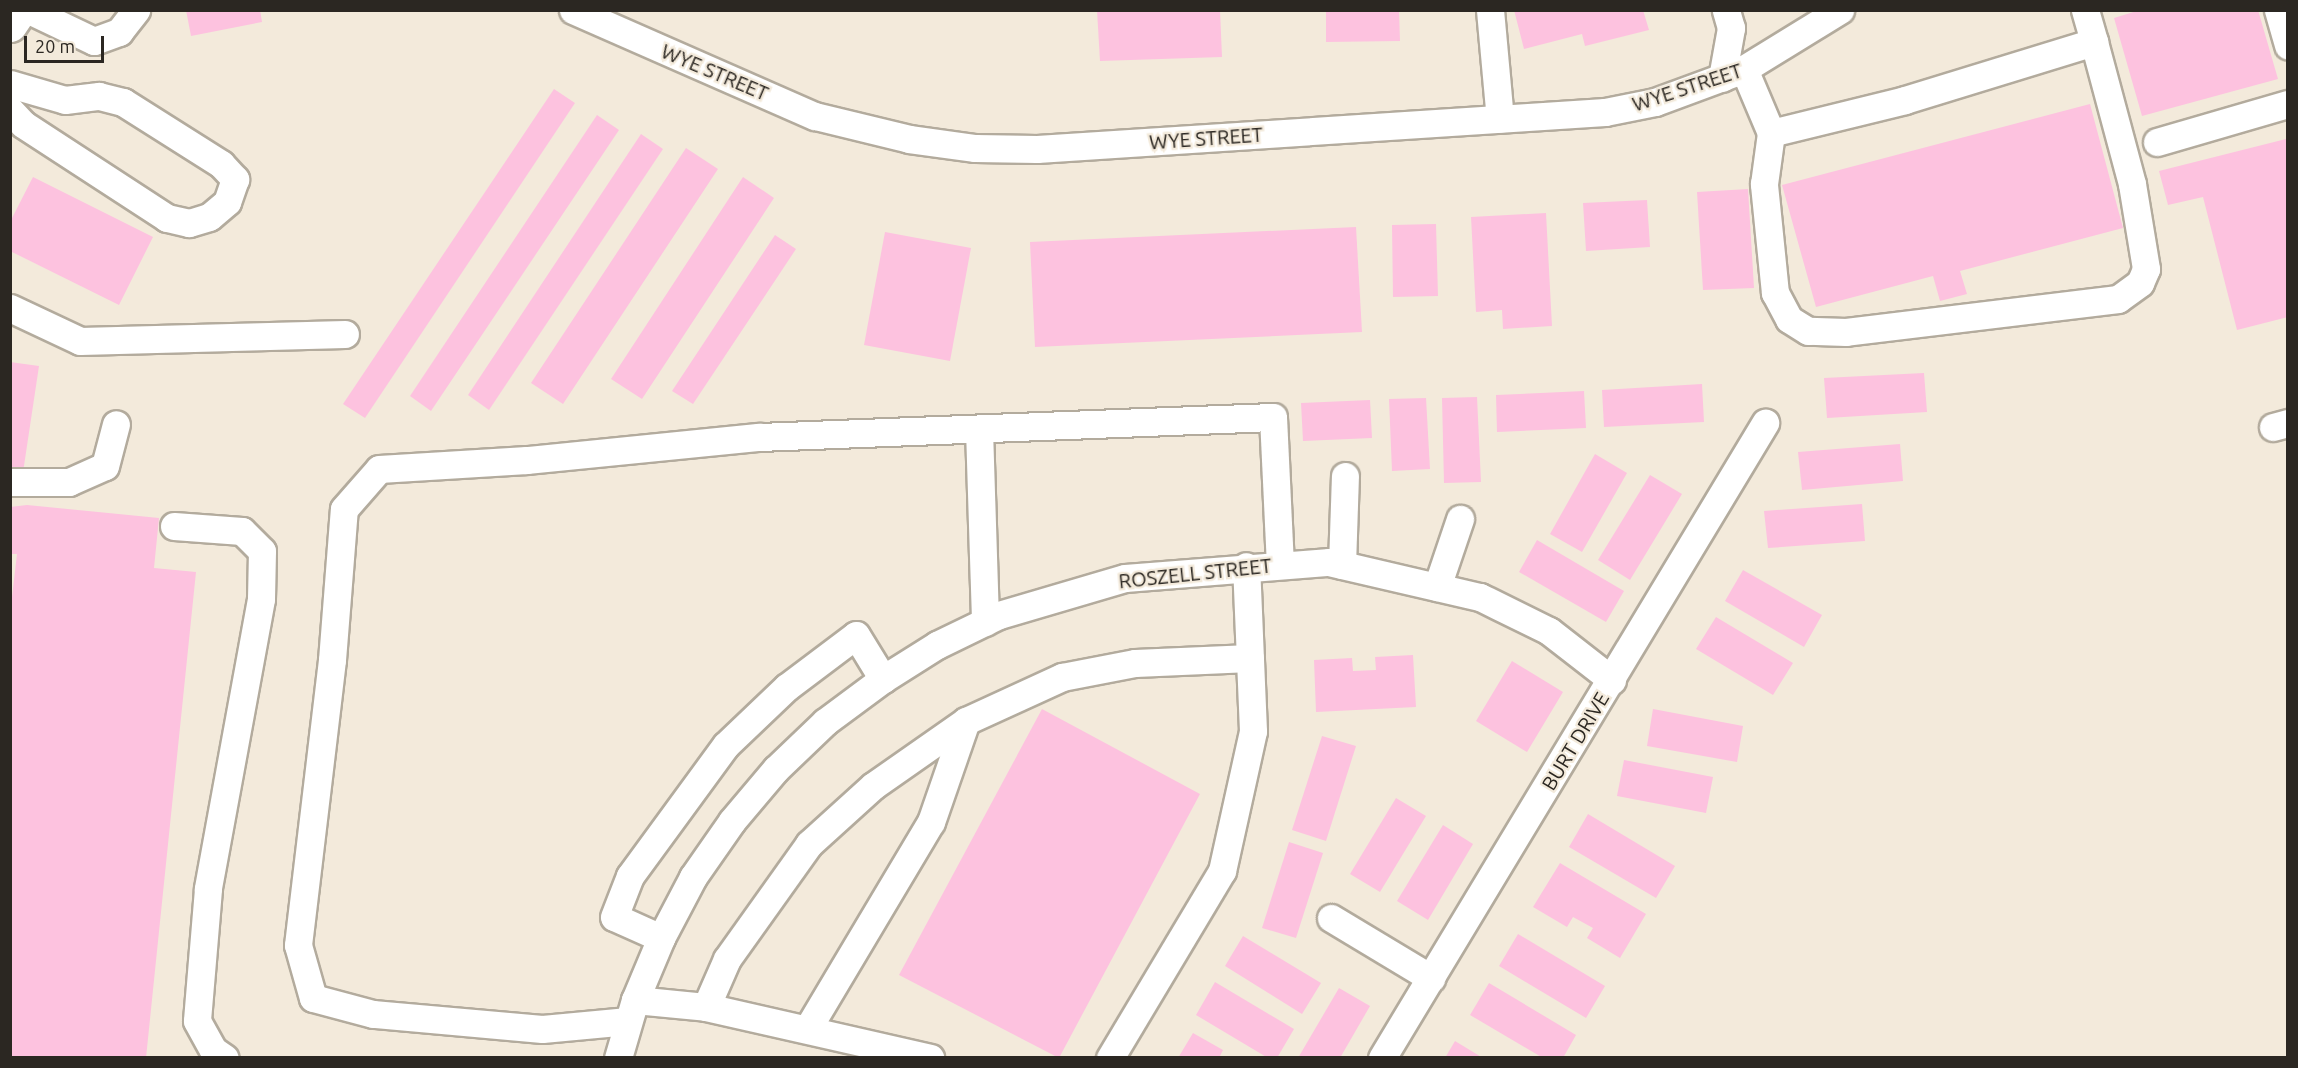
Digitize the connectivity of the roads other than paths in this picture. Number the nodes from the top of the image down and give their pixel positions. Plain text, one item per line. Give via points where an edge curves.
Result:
1 (20, 10) edge
2 (29, 10) edge
3 (136, 10) edge
4 (573, 10) edge
5 (1490, 10) edge
6 (1726, 10) edge
7 (1840, 10) edge
8 (2085, 10) edge
9 (10, 25) edge
10 (2094, 42) junction
11 (1733, 74) junction
12 (10, 84) edge
13 (2288, 104) edge
14 (10, 110) edge
15 (1500, 119) junction
16 (1771, 134) junction
17 (2157, 142) dead end
18 (10, 308) edge
19 (345, 333) dead end
20 (1765, 423) dead end
21 (116, 424) dead end
22 (979, 429) junction
23 (1345, 476) dead end
24 (10, 482) edge
25 (1460, 519) dead end
26 (174, 526) dead end
27 (1280, 565) junction
28 (1342, 565) junction
29 (1246, 566) junction
30 (1437, 587) junction
31 (985, 622) junction
32 (1250, 658) junction
33 (883, 679) junction
34 (1612, 680) junction
35 (966, 722) junction
36 (1331, 918) dead end
37 (661, 938) junction
38 (1431, 978) junction
39 (706, 1007) junction
40 (632, 1011) junction
41 (808, 1028) junction
42 (225, 1058) edge
43 (618, 1058) edge
44 (930, 1058) edge
45 (1110, 1058) edge
46 (1382, 1058) edge

1 - 9 main road
2 - 3 street via 93,41 119,32
4 - 15 street, WYE STREET via 815,116 909,139 975,148 1037,149
5 - 15 street
6 - 11 street via 1731,28
7 - 11 street, WYE STREET
8 - 10 street
10 - 16 street via 1905,100
10 - 16 street via 2132,184 2146,269 2140,283 2118,299 1846,332 1808,331 1789,319 1775,293 1764,183
11 - 15 street, WYE STREET via 1655,102 1605,112
11 - 16 street
12 - 14 street via 65,100 99,96 123,102 221,165 235,179 227,202 209,217 189,223 167,218 33,131
13 - 17 street
18 - 19 street via 80,341
20 - 34 street, BURT DRIVE
21 - 24 street via 105,466 69,482
22 - 27 street via 1273,417
22 - 31 street
22 - 40 street via 759,437 379,470 344,509 332,660 298,945 313,998 373,1014 542,1029
23 - 28 street
25 - 30 street
26 - 42 street via 242,531 262,550 261,599 208,889 197,1021 213,1050
27 - 28 street, ROSZELL STREET
27 - 29 street, ROSZELL STREET
28 - 30 street, ROSZELL STREET
29 - 31 street, ROSZELL STREET via 1125,578 1062,594
29 - 32 street
30 - 34 street, ROSZELL STREET via 1480,597 1549,631
31 - 33 street, ROSZELL STREET via 937,645
32 - 35 street via 1135,663 1062,677
32 - 45 street via 1253,731 1222,871
33 - 37 street, ROSZELL STREET via 825,722 776,769 732,821 693,877
33 - 37 street via 856,634 787,687 726,745 630,876 614,917
34 - 38 street, BURT DRIVE
35 - 39 street via 873,786 809,844 727,959
35 - 41 street via 931,822
36 - 38 street
37 - 40 street, ROSZELL STREET
38 - 46 street, BURT DRIVE
39 - 40 street
39 - 41 street
40 - 43 street, ROSZELL STREET
41 - 44 street

